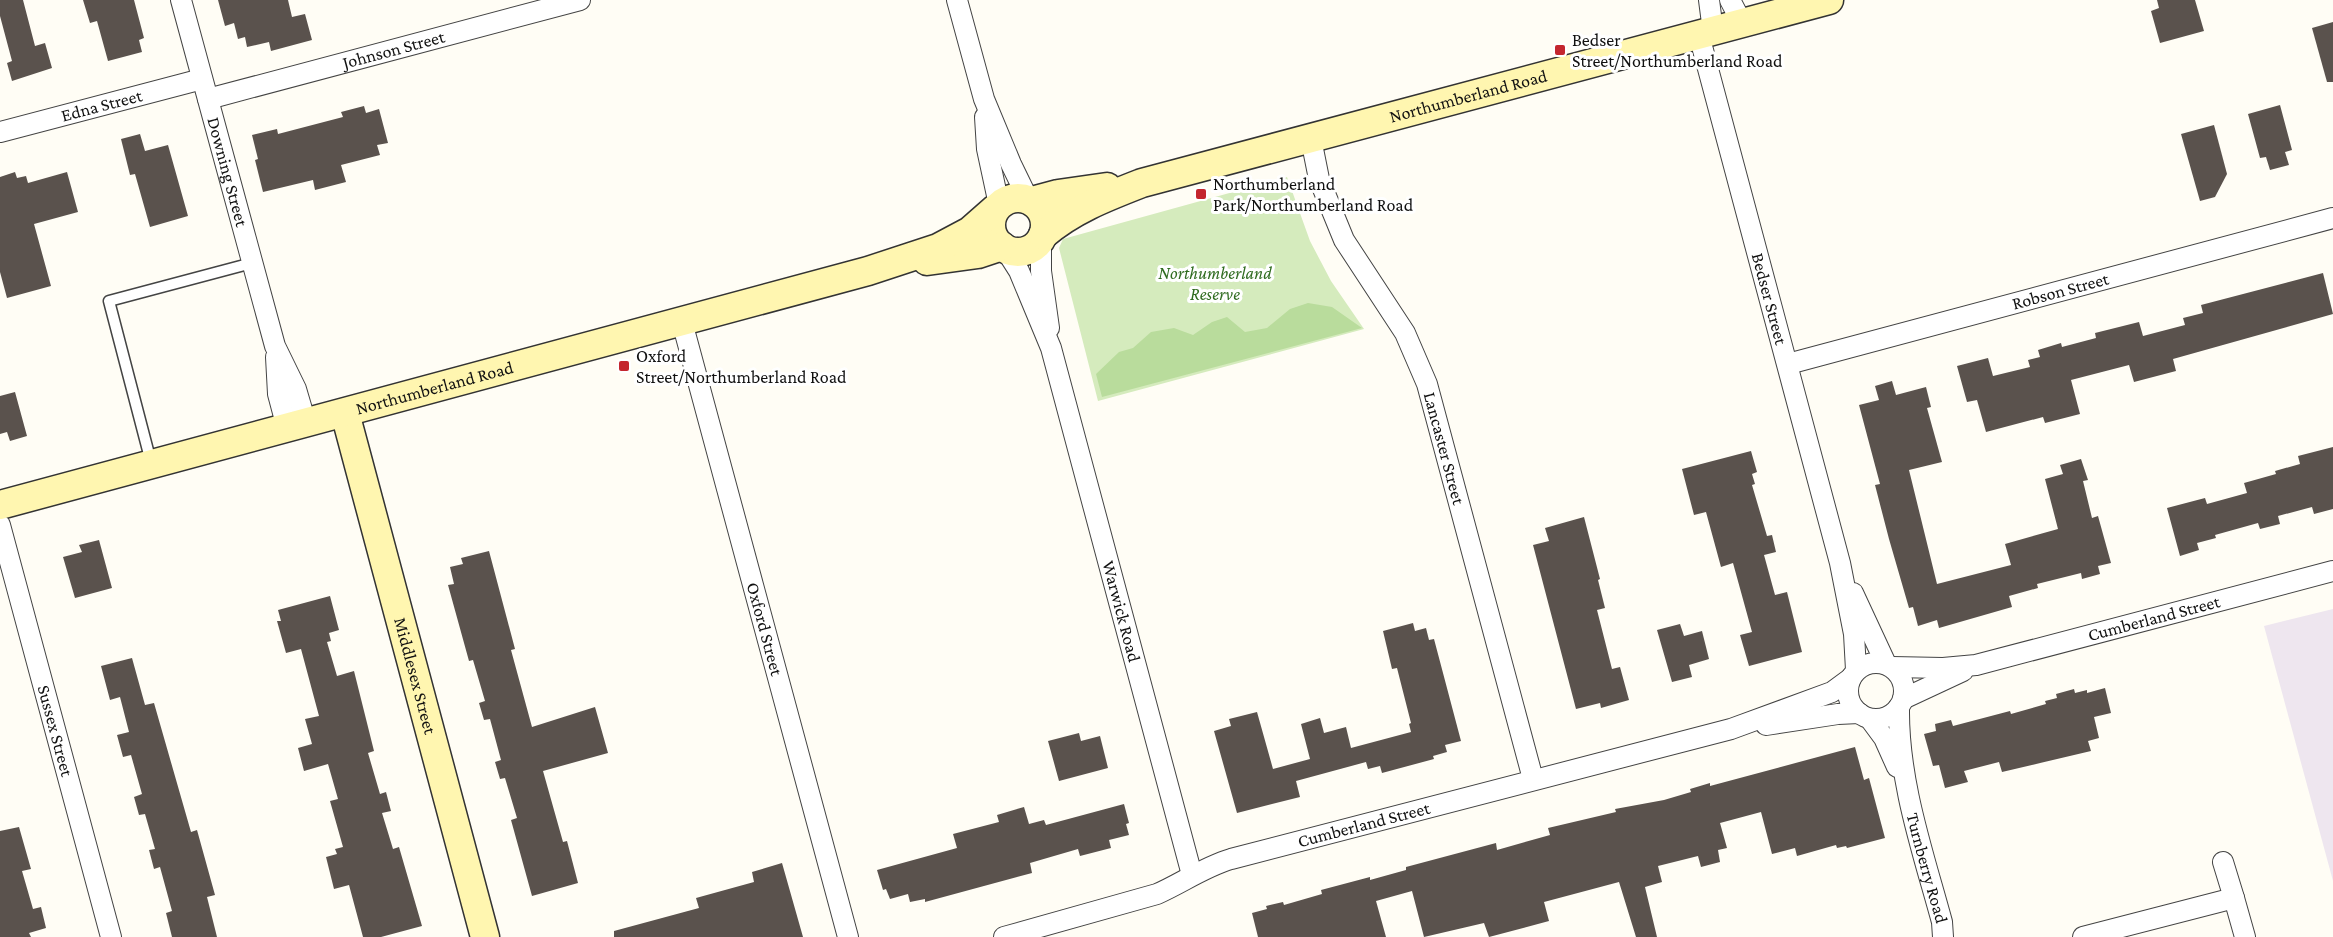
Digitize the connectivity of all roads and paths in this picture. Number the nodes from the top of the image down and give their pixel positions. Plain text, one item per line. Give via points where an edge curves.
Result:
1 (181, 0) edge
2 (580, 0) edge
3 (957, 0) edge
4 (1709, 0) edge
5 (1830, 0) edge
6 (1736, 12) edge
7 (1706, 33) junction
8 (202, 79) junction
9 (208, 99) junction
10 (984, 99) junction
11 (0, 132) edge
12 (1311, 139) junction
13 (1142, 183) junction
14 (1030, 200) junction
15 (997, 207) junction
16 (2333, 218) edge
17 (1042, 237) junction
18 (1004, 248) junction
19 (252, 263) junction
20 (868, 271) junction
21 (682, 322) junction
22 (1051, 348) junction
23 (1788, 364) junction
24 (345, 412) junction
25 (297, 426) junction
26 (152, 464) junction
27 (0, 505) edge
28 (0, 525) edge
29 (1840, 563) junction
30 (2333, 571) edge
31 (1976, 665) junction
32 (1889, 666) junction
33 (1854, 674) junction
34 (1901, 704) junction
35 (1864, 716) junction
36 (1731, 729) junction
37 (1533, 779) junction
38 (1909, 798) junction
39 (2223, 862) dead end
40 (1192, 875) junction
41 (2234, 898) junction
42 (111, 937) edge
43 (485, 937) edge
44 (848, 937) edge
45 (1004, 937) edge
46 (1943, 937) edge
47 (2083, 937) edge
48 (2245, 937) edge

1 - 8 street, Downing Street
2 - 9 street, Johnson Street
3 - 10 street
4 - 7 street, Bedser Street
5 - 6 street, Northumberland Road
6 - 7 street, Northumberland Road
7 - 12 street, Northumberland Road
7 - 23 street, Bedser Street
8 - 9 street, Downing Street
8 - 11 street, Edna Street
9 - 19 street, Downing Street
10 - 14 street
10 - 15 street
12 - 13 street, Northumberland Road
12 - 37 street, Lancaster Street via 1319,179 1340,231 1405,333 1426,384
13 - 14 street, Northumberland Road
13 - 17 street, Northumberland Road via 1077,210
14 - 15 street via 1013,198
14 - 17 street via 1045,220
15 - 18 street via 992,217 992,233
15 - 20 street, Northumberland Road via 970,231 938,248
16 - 23 street, Robson Street
17 - 18 street via 1021,252
17 - 22 street, Warwick Road via 1041,271
18 - 20 street, Northumberland Road
18 - 22 street, Warwick Road
19 - 25 street, Downing Street via 275,346 296,389
19 - 26 lane via 109,301
20 - 21 street, Northumberland Road
21 - 24 street, Northumberland Road
21 - 44 street, Oxford Street
22 - 40 street, Warwick Road
23 - 29 street, Bedser Street
24 - 25 street, Northumberland Road
24 - 43 street, Middlesex Street
25 - 26 street, Northumberland Road
26 - 27 street, Northumberland Road
28 - 42 street, Sussex Street
29 - 32 street, Bedser Street
29 - 33 street, Bedser Street via 1854,634
30 - 31 street, Cumberland Street
31 - 32 street, Cumberland Street
31 - 34 street, Cumberland Street
32 - 33 street via 1870,663
32 - 34 street via 1903,682
33 - 35 street via 1848,697
33 - 36 street, Cumberland Street via 1832,692
34 - 35 street via 1886,717
34 - 38 street, Turnberry Road via 1899,734
35 - 36 street, Cumberland Street via 1838,714
35 - 38 street, Turnberry Road via 1890,751
36 - 37 street, Cumberland Street
37 - 40 street, Cumberland Street via 1213,864
38 - 46 street, Turnberry Road
39 - 41 street
40 - 45 street, Cumberland Street via 1157,894
41 - 47 street
41 - 48 street

